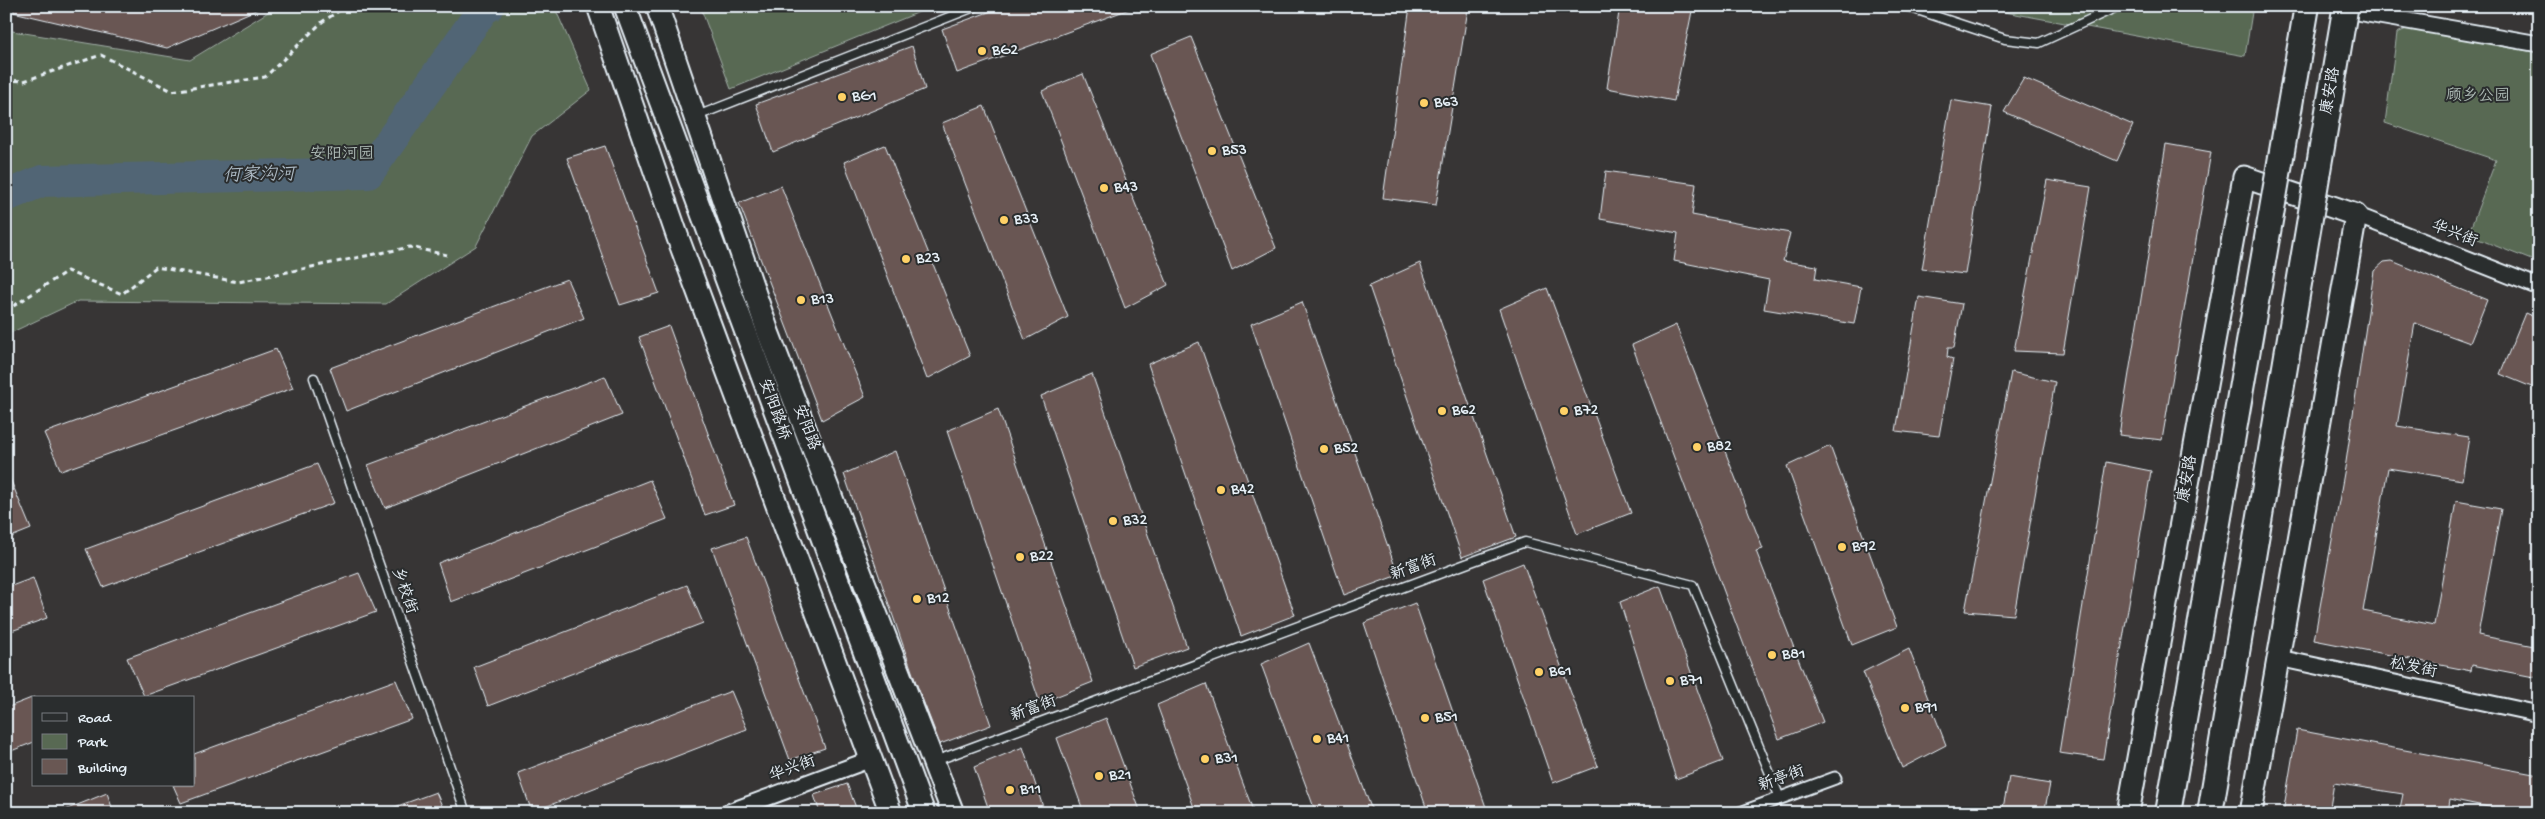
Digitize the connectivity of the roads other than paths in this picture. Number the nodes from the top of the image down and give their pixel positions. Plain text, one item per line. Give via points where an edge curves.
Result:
1 (598, 6) edge
2 (624, 6) edge
3 (657, 6) edge
4 (977, 6) edge
5 (1905, 6) edge
6 (2118, 6) edge
7 (2307, 6) edge
8 (2345, 10) joint
9 (2539, 44) edge
10 (695, 117) junction
11 (2356, 215) junction
12 (2539, 286) edge
13 (314, 378) dead end
14 (2279, 658) junction
15 (2539, 714) edge
16 (871, 759) junction
17 (933, 762) junction
18 (1835, 778) dead end
19 (1780, 798) junction
20 (466, 813) edge
21 (726, 813) edge
22 (891, 813) edge
23 (924, 813) edge
24 (954, 813) edge
25 (1740, 813) edge
26 (2128, 813) edge
27 (2168, 813) edge
28 (2210, 813) edge
29 (2251, 813) edge

1 - 16 main road via 678,238
2 - 23 main road, 安阳路桥
3 - 10 main road, 安阳路
4 - 10 lane
5 - 6 lane via 2005,39 2038,43
7 - 27 main road, bridge
8 - 9 street
8 - 28 main road, 康安路, bridge
10 - 17 main road, 安阳路 via 768,332
11 - 12 street, 华兴街
11 - 14 main road
11 - 26 main road, 康安路 via 2244,177
13 - 20 lane, 乡校街
14 - 15 street, 松发街
14 - 29 main road
16 - 21 street, 华兴街
16 - 22 main road
17 - 19 lane, 新富街 via 1525,542 1693,585
17 - 24 main road, 安阳路
18 - 19 street, 新亭街
19 - 25 street, 新亭街

